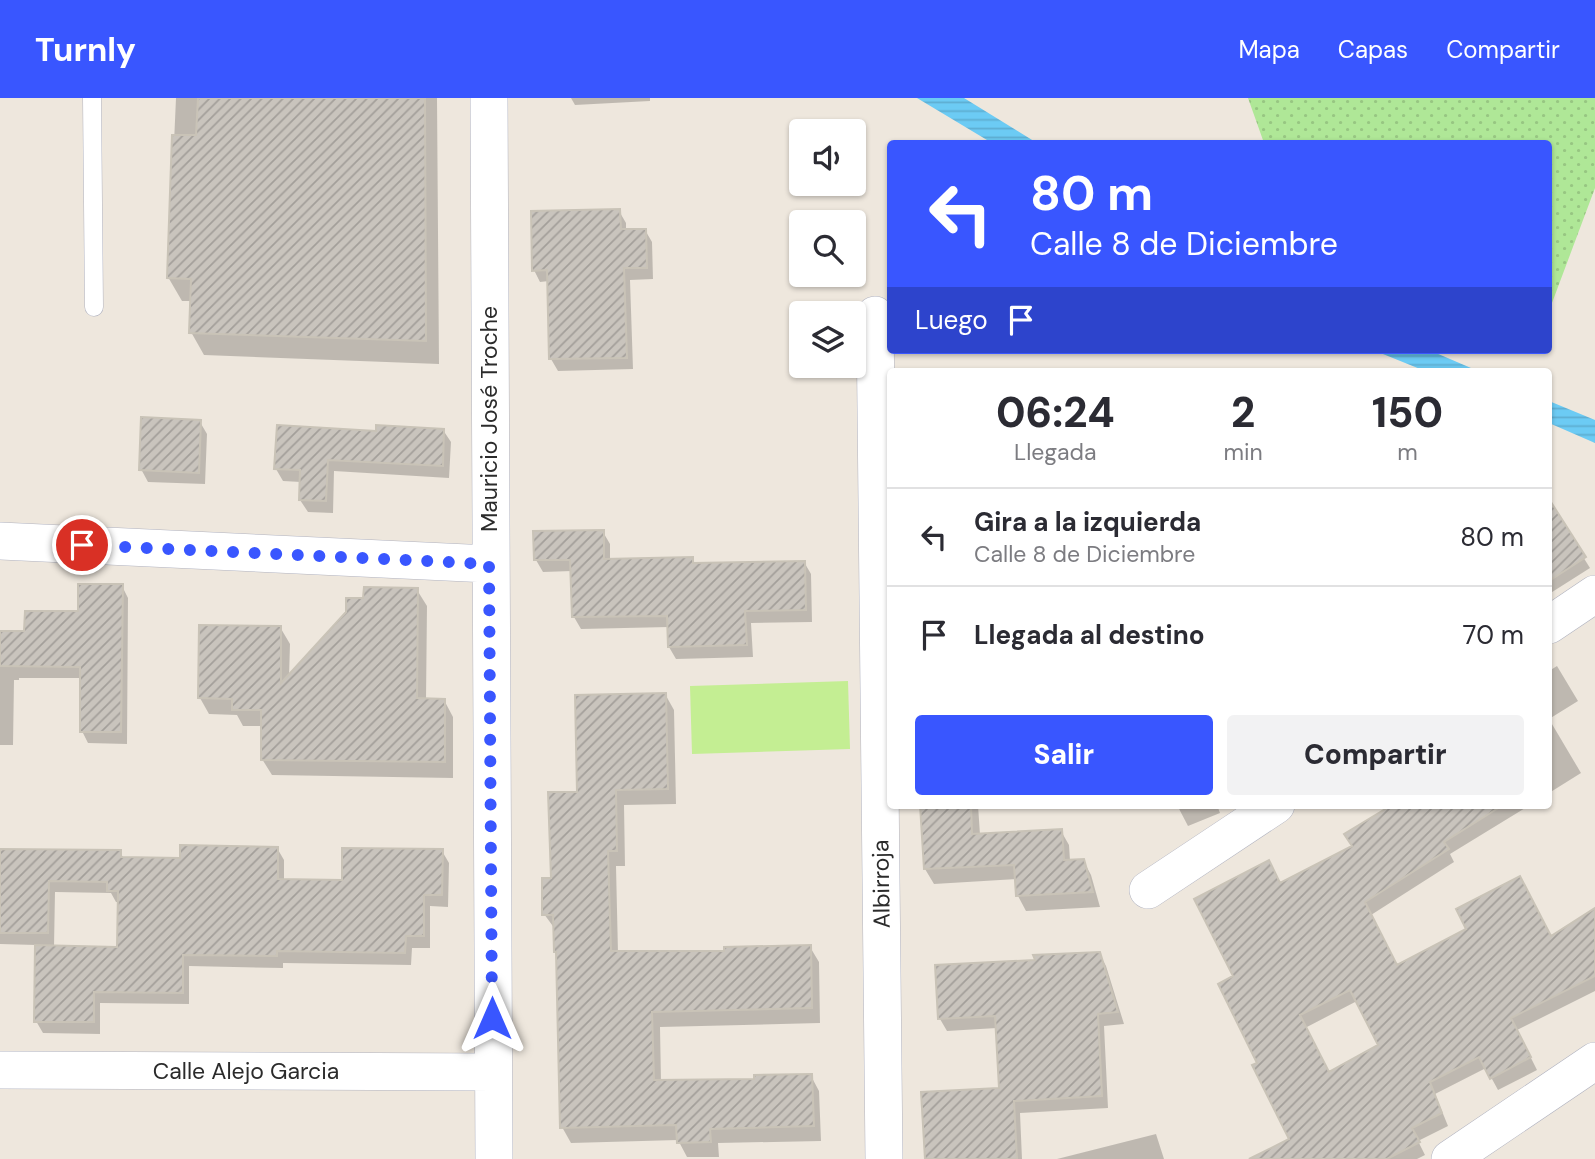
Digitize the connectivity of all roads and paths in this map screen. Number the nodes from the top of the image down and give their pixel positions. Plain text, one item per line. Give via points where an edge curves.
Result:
1 (92, 98) edge
2 (489, 98) edge
3 (94, 307) dead end
4 (876, 315) dead end
5 (0, 541) edge
6 (489, 564) junction
7 (1595, 594) edge
8 (1552, 623) edge
9 (1270, 809) edge
10 (1147, 890) dead end
11 (1595, 1061) edge
12 (0, 1070) edge
13 (493, 1072) junction
14 (494, 1159) edge
15 (884, 1159) edge
16 (1450, 1159) edge

1 - 3 lane
2 - 6 street, Mauricio José Troche
4 - 15 street, Albirroja
5 - 6 street
6 - 13 street, Mauricio José Troche
7 - 8 street
9 - 10 street
11 - 16 street
12 - 13 street, Calle Alejo Garcia
13 - 14 street, Mauricio José Troche

